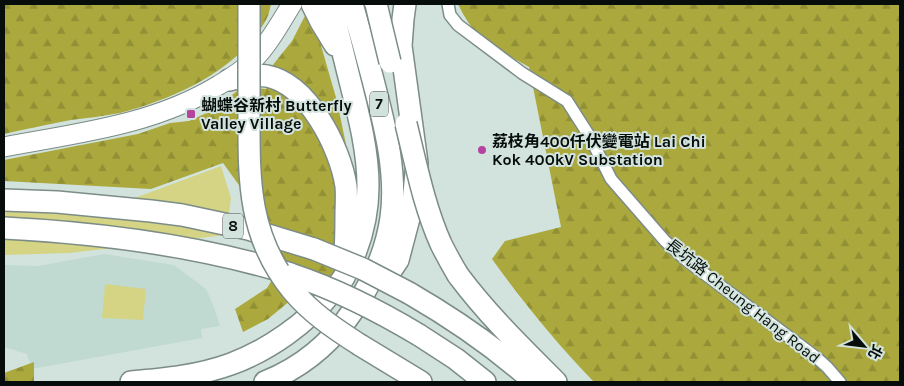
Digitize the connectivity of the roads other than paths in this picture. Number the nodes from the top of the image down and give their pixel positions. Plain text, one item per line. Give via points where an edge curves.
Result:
1 (250, 4) edge
2 (285, 4) edge
3 (312, 4) edge
4 (352, 4) edge
5 (376, 4) edge
6 (405, 4) edge
7 (448, 4) edge
8 (276, 30) junction
9 (229, 80) junction
10 (4, 147) edge
11 (4, 200) edge
12 (4, 228) edge
13 (343, 278) junction
14 (372, 280) junction
15 (131, 382) edge
16 (266, 382) edge
17 (421, 382) edge
18 (485, 382) edge
19 (534, 382) edge
20 (556, 382) edge
21 (840, 382) edge

1 - 17 highway, bridge via 250,171 255,214 266,249 293,291 323,320
2 - 8 main road
3 - 8 main road
3 - 13 highway, 7 via 345,60 359,116 368,173 360,238
4 - 14 highway, 7 via 381,113 391,171 390,223
5 - 20 highway, bridge via 421,182 441,243 458,275 483,306
6 - 14 highway via 401,46 417,163 413,203 398,260 388,274
7 - 21 street, 長坑路 Cheung Hang Road via 458,25 522,73 567,101 611,179 671,248 817,358
8 - 9 main road via 252,62
9 - 10 main road via 193,100 136,121
9 - 13 highway via 268,76 287,84 303,97 325,129 340,159 347,195
11 - 19 highway, 8, bridge via 182,215 314,250 347,262 424,302 487,343
12 - 18 highway, 8, bridge via 146,241 243,260 287,273 343,294 389,317
13 - 15 highway, 7, bridge via 303,321 247,357 190,375
14 - 16 highway, 7 via 347,320 322,348 293,369

